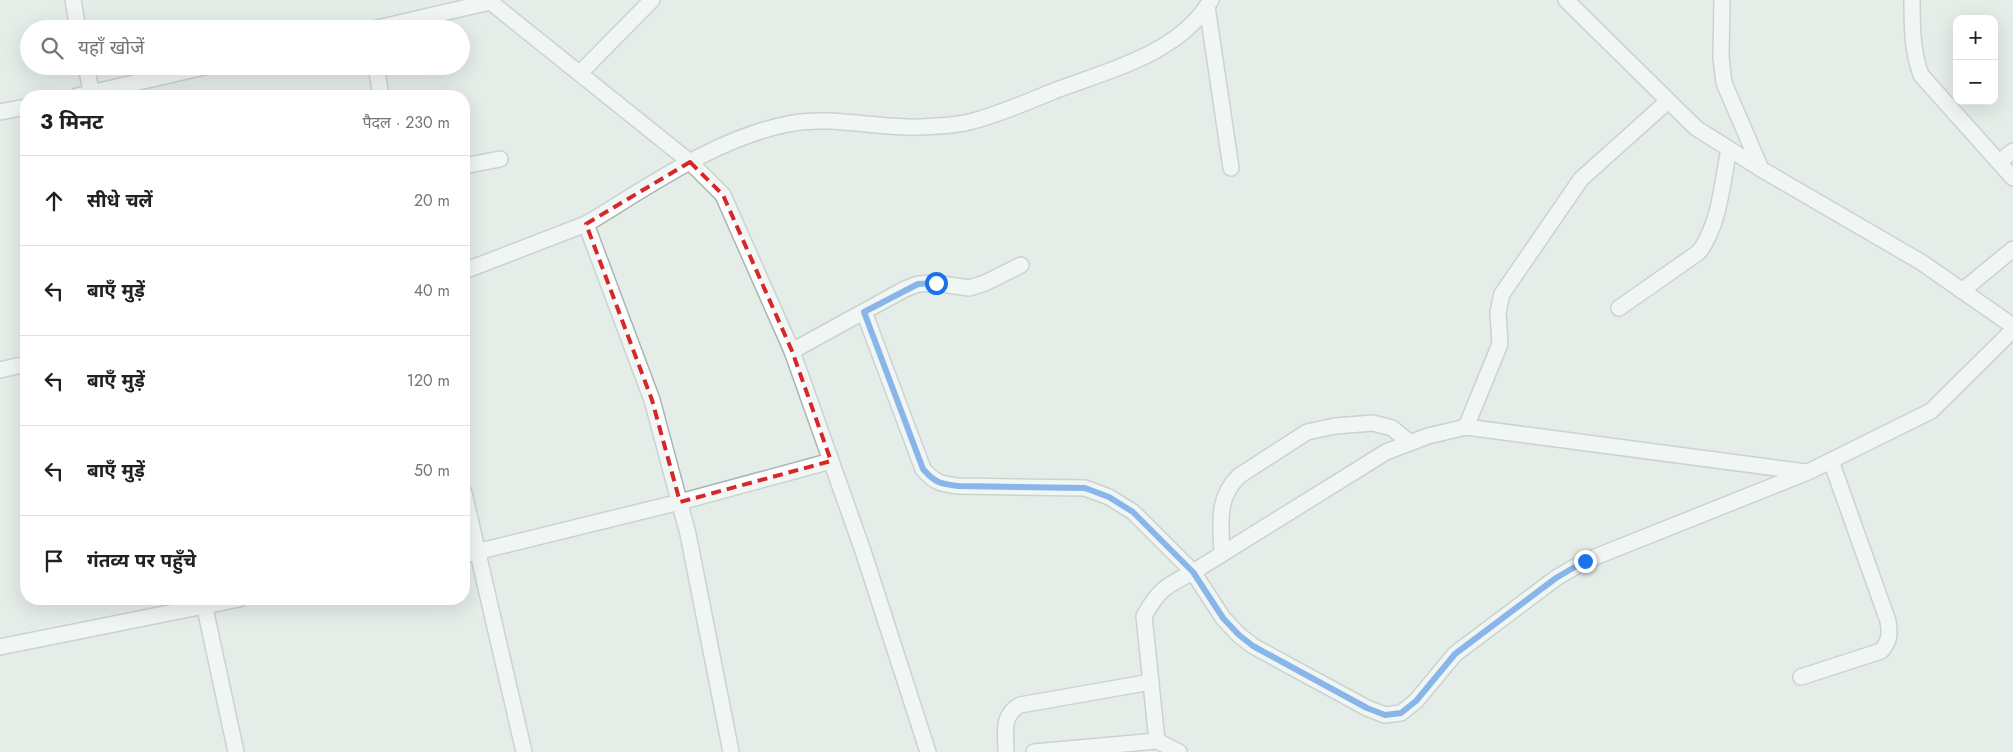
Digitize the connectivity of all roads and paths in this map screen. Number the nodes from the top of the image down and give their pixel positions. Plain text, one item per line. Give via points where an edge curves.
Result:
1 (73, 0) edge
2 (652, 0) edge
3 (1566, 0) edge
4 (1722, 0) edge
5 (1912, 0) edge
6 (489, 1) edge
7 (1209, 3) edge
8 (76, 20) edge
9 (410, 20) edge
10 (580, 73) junction
11 (86, 75) edge
12 (171, 75) edge
13 (378, 75) edge
14 (87, 90) edge
15 (108, 90) edge
16 (380, 90) edge
17 (1668, 101) junction
18 (20, 108) edge
19 (0, 112) edge
20 (1728, 149) junction
21 (2013, 151) edge
22 (500, 159) dead end
23 (690, 162) junction
24 (1999, 162) junction
25 (470, 165) edge
26 (1232, 168) dead end
27 (1761, 169) junction
28 (2013, 178) edge
29 (586, 224) junction
30 (2013, 249) edge
31 (1021, 265) dead end
32 (470, 269) edge
33 (1962, 290) junction
34 (1619, 308) dead end
35 (864, 312) junction
36 (2013, 326) edge
37 (2013, 330) edge
38 (792, 351) junction
39 (20, 365) edge
40 (0, 370) edge
41 (1466, 427) junction
42 (1410, 443) junction
43 (831, 461) junction
44 (1831, 461) junction
45 (1808, 472) junction
46 (680, 502) junction
47 (471, 553) edge
48 (1222, 554) junction
49 (1193, 572) junction
50 (190, 605) edge
51 (205, 605) edge
52 (0, 647) edge
53 (1801, 677) dead end
54 (1151, 682) junction
55 (1157, 741) junction
56 (236, 752) edge
57 (524, 752) edge
58 (731, 752) edge
59 (928, 752) edge
60 (1006, 752) edge
61 (1034, 752) edge
62 (1179, 752) edge

1 - 8 street
2 - 10 street
3 - 17 street
4 - 27 street via 1720,57 1724,83
5 - 24 street via 1912,37 1921,75
6 - 9 street
6 - 10 street
7 - 23 street via 1188,29 1152,54 968,123 918,127 826,120 789,123 753,133
7 - 26 street
10 - 23 street
11 - 14 street
12 - 15 street
13 - 16 street
17 - 20 street via 1696,128
17 - 41 street via 1581,179 1502,294 1498,312 1500,344
18 - 19 street
20 - 27 street
20 - 34 street via 1712,228 1706,242 1699,252
21 - 24 street
22 - 25 street
23 - 29 street
23 - 38 street via 723,195
24 - 28 street
27 - 33 street via 1921,262
29 - 32 street
29 - 46 street via 652,400
30 - 33 street
31 - 35 street via 969,288 918,284
33 - 36 street
35 - 38 street
35 - 49 street via 923,469 932,480 958,486 1085,488 1109,497 1133,512
37 - 44 street via 1931,411
38 - 43 street
39 - 40 street
41 - 42 street
41 - 45 street
42 - 48 street via 1386,452
42 - 48 street via 1392,428 1372,423 1307,432 1230,485 1223,499
43 - 46 street
43 - 59 street
44 - 45 street
44 - 53 street via 1890,632 1888,644 1881,651
45 - 49 street via 1578,565 1556,578 1455,654 1416,701 1401,713 1385,715 1367,708 1253,646 1223,618
46 - 47 street
46 - 58 street
47 - 57 street
48 - 49 street
49 - 54 street via 1163,588 1144,616
50 - 52 street
51 - 56 street
54 - 55 street
54 - 60 street via 1020,705 1010,711 1006,722
55 - 61 street
55 - 62 street

